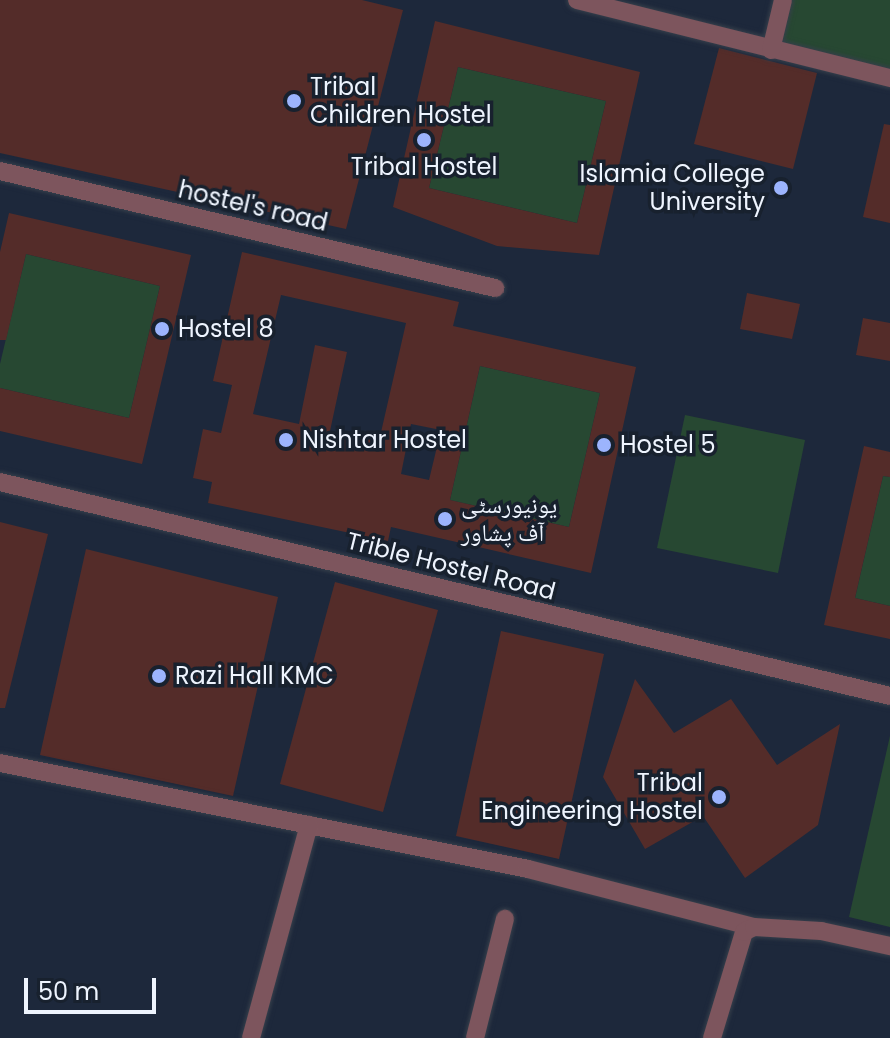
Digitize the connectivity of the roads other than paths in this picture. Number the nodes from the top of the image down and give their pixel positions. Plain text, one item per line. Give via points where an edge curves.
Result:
1 (577, 0) edge
2 (783, 0) edge
3 (771, 50) junction
4 (890, 78) edge
5 (0, 171) edge
6 (495, 288) dead end
7 (0, 482) edge
8 (890, 696) edge
9 (0, 763) edge
10 (309, 825) junction
11 (505, 919) dead end
12 (754, 927) junction
13 (890, 946) edge
14 (251, 1038) edge
15 (475, 1038) edge
16 (712, 1038) edge

1 - 3 street
2 - 3 street
3 - 4 street
5 - 6 street, hostel's road
7 - 8 street, Trible Hostel Road
9 - 10 street
10 - 12 street via 528,869
10 - 14 street
11 - 15 street
12 - 13 street via 821,931
12 - 16 street via 738,941

